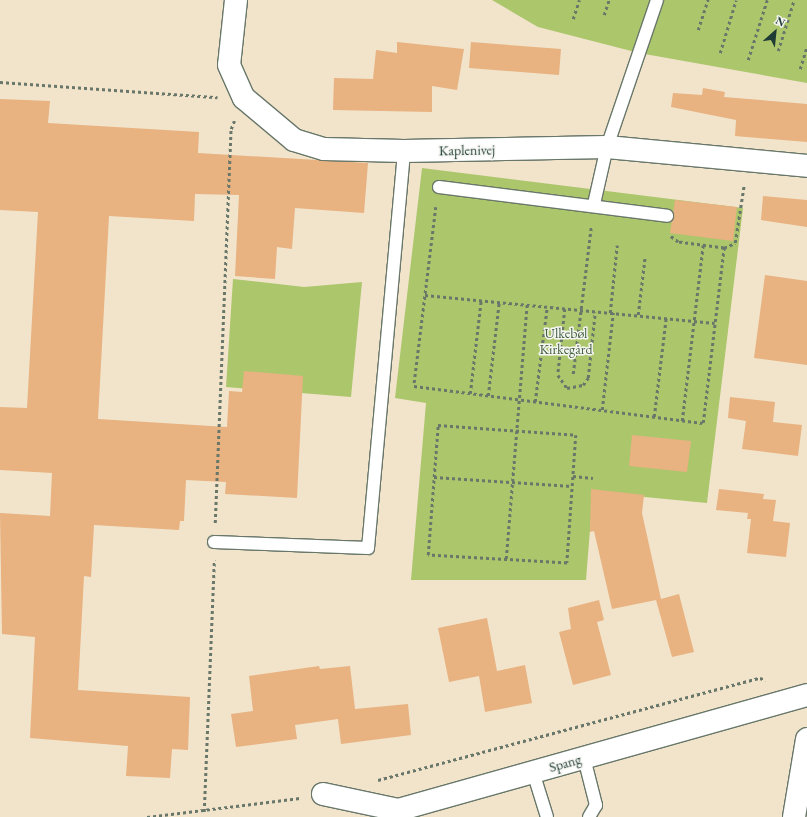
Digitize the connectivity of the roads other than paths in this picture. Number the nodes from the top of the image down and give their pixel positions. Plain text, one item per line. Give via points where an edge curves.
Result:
1 (236, 0) edge
2 (657, 0) edge
3 (607, 147) junction
4 (404, 151) junction
5 (807, 166) edge
6 (439, 187) road end
7 (594, 204) junction
8 (667, 216) road end
9 (214, 542) road end
10 (807, 695) edge
11 (807, 740) edge
12 (584, 758) junction
13 (533, 772) junction
14 (323, 794) road end
15 (547, 817) edge
16 (589, 817) edge
17 (794, 817) edge

1 - 4 street, Kaplenivej via 230,65 244,98 294,140 324,148
2 - 3 lane
3 - 4 street, Kaplenivej
3 - 5 street, Kaplenivej
3 - 7 lane
4 - 9 lane via 368,548
6 - 7 lane
7 - 8 lane
10 - 12 street, Spang
11 - 17 street
12 - 13 street, Spang
12 - 16 lane via 596,805
13 - 14 street, Spang via 398,810
13 - 15 lane

